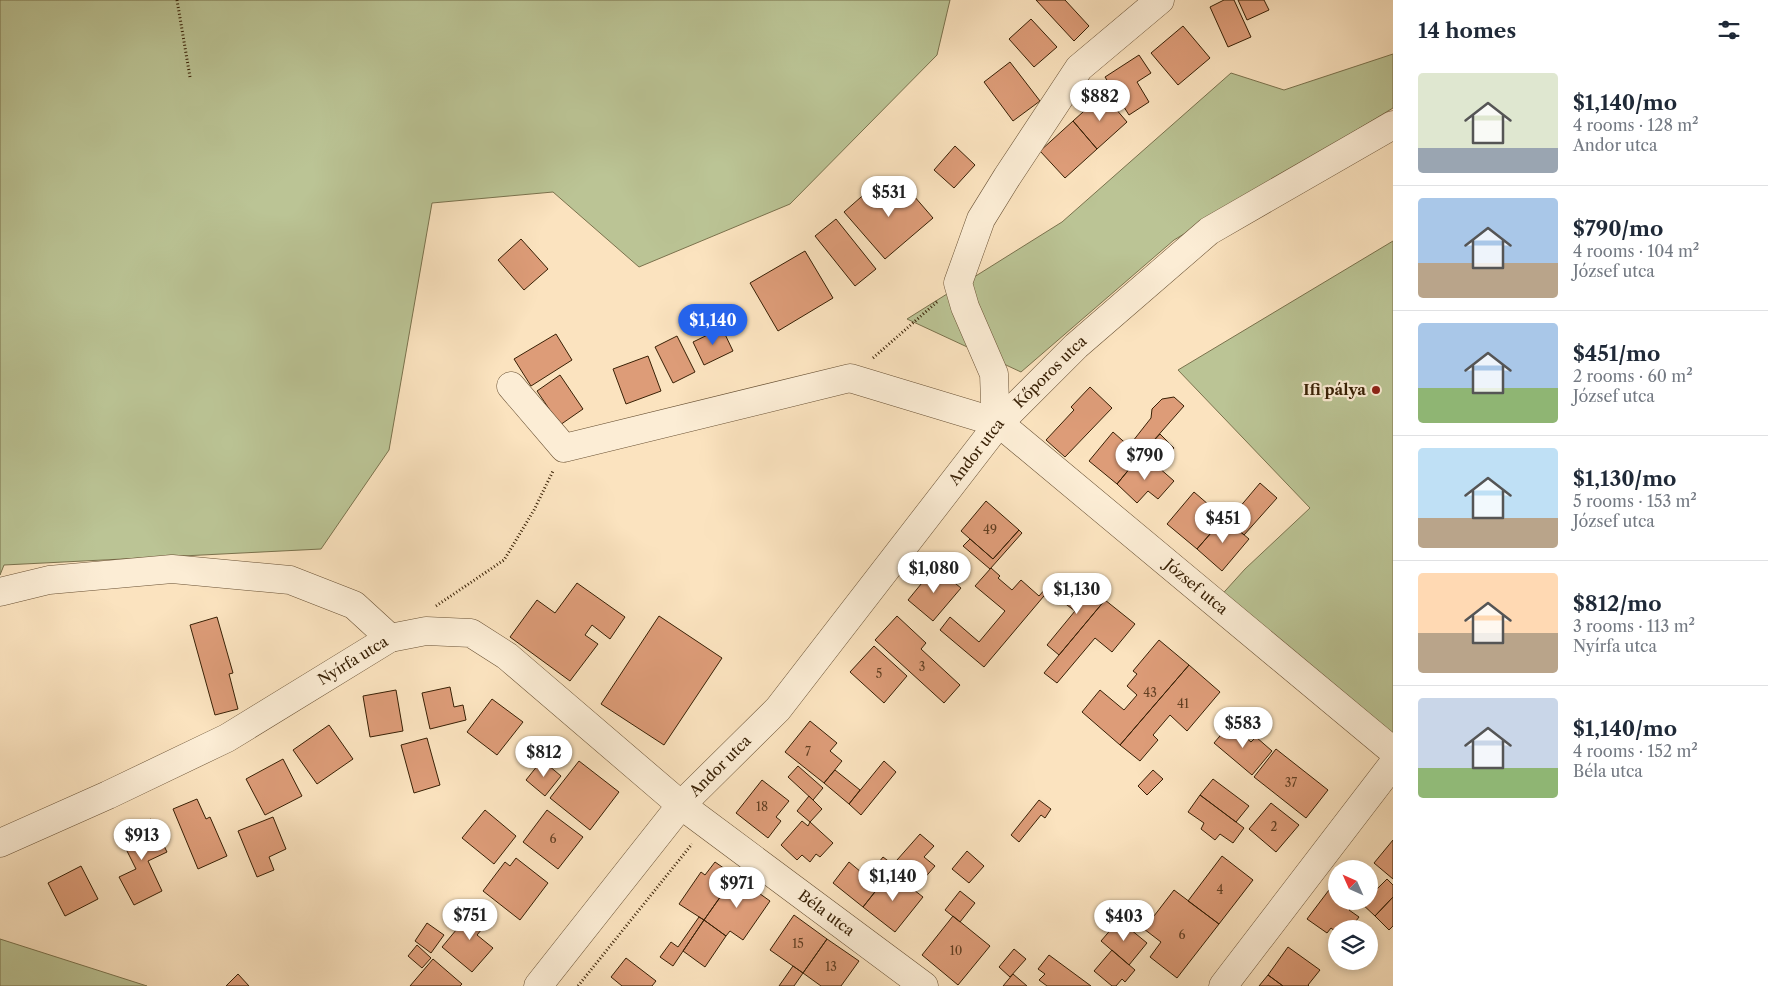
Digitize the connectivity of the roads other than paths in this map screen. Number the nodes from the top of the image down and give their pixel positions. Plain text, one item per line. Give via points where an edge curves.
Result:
1 (1160, 0) edge
2 (1393, 125) edge
3 (511, 386) dead end
4 (999, 423) junction
5 (0, 592) edge
6 (390, 638) junction
7 (1393, 751) edge
8 (1393, 764) edge
9 (681, 805) junction
10 (0, 843) edge
11 (538, 986) edge
12 (924, 986) edge
13 (1223, 986) edge

1 - 4 street, Kőporos utca via 1079,68 1006,176 982,219 958,283 994,374
2 - 4 street, Kőporos utca via 1209,231 1076,346
3 - 4 street, Andor utca via 564,448 850,378
4 - 7 street, József utca
4 - 9 street, Andor utca via 778,709
5 - 6 street via 49,580 172,569 290,580 354,605
6 - 9 street, Nyírfa utca via 426,631 471,633 507,656
6 - 10 street, Nyírfa utca via 227,738
8 - 13 street
9 - 11 street, Andor utca
9 - 12 street, Béla utca

